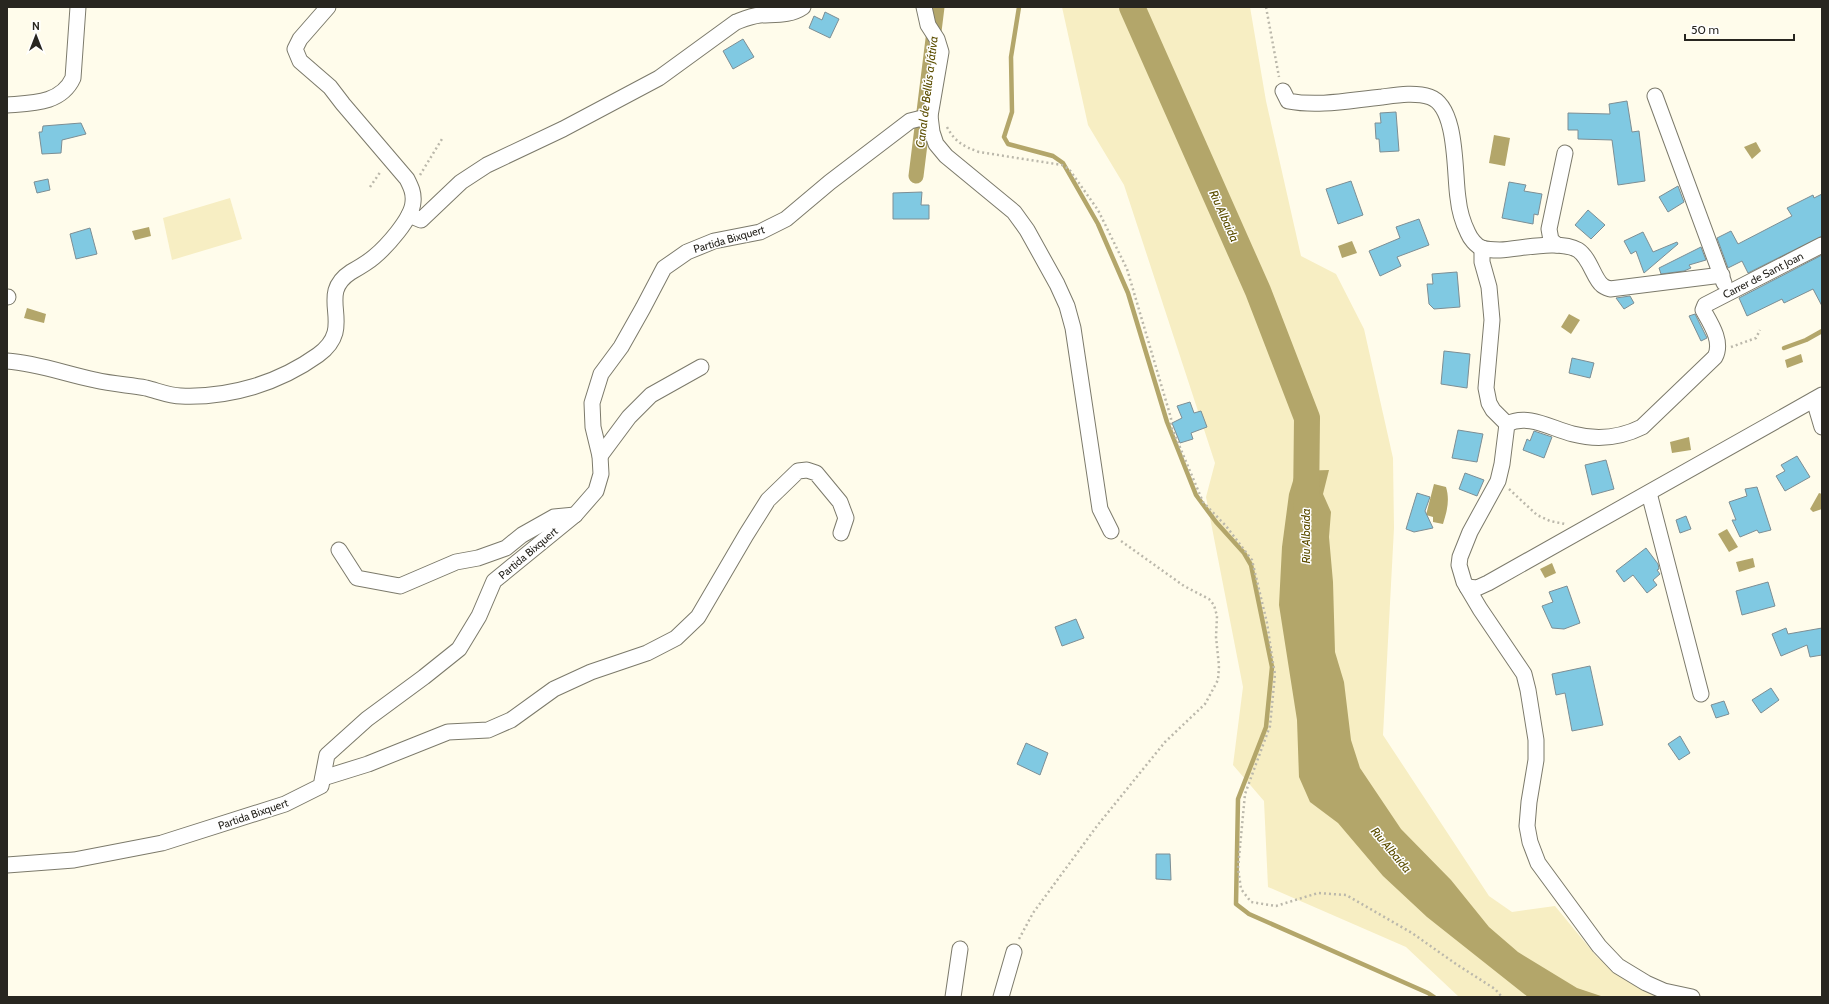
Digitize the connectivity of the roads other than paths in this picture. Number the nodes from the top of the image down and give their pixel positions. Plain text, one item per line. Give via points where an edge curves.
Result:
1 (78, 7) edge
2 (328, 7) edge
3 (803, 7) edge
4 (924, 7) edge
5 (1283, 91) road end
6 (1655, 96) dead end
7 (7, 105) edge
8 (930, 116) junction
9 (1564, 153) dead end
10 (410, 215) junction
11 (1822, 244) edge
12 (1557, 245) junction
13 (1482, 248) junction
14 (1722, 275) junction
15 (1728, 293) junction
16 (7, 361) edge
17 (702, 367) dead end
18 (1818, 397) edge
19 (1507, 424) junction
20 (1822, 427) edge
21 (600, 456) junction
22 (1649, 493) junction
23 (574, 515) junction
24 (1112, 531) road end
25 (842, 533) dead end
26 (339, 550) dead end
27 (1467, 587) junction
28 (1701, 694) dead end
29 (322, 778) junction
30 (7, 865) edge
31 (960, 949) dead end
32 (1014, 952) road end
33 (952, 997) edge
34 (1001, 997) edge
35 (1692, 997) edge

1 - 7 street via 73,78 70,85 47,100
2 - 10 street via 300,39 295,49 300,61 330,87 407,179 414,203
3 - 10 street via 789,14 759,15 736,22 659,78 563,129 487,165 461,182 421,220
4 - 8 street via 928,25 937,39 941,52
5 - 13 street via 1288,101 1313,104 1401,94 1418,94 1431,97 1440,103 1448,117 1453,139 1458,200 1467,232
6 - 14 street
8 - 21 street, Partida Bixquert via 910,122 830,182 786,219 760,232 714,241 687,252 664,268 624,340 601,374 592,402 593,427
8 - 24 street via 936,144 946,156 1014,212 1027,230 1067,306 1073,328 1100,509
9 - 12 street via 1549,229 1551,240
10 - 16 street via 392,239 373,258 340,280 335,289 336,335 329,346 318,356 260,386 223,394 180,396
11 - 15 street, Carrer de Sant Joan
12 - 13 street via 1516,249
12 - 14 street via 1578,250 1600,284 1610,289
13 - 19 street via 1492,320 1487,396 1493,410
14 - 15 street
15 - 19 street, Carrer de Sant Joan via 1705,305 1703,310 1718,342 1719,350 1715,357 1642,427 1617,437 1591,437 1573,435 1524,420 1515,420
17 - 21 street via 651,395
18 - 20 street
18 - 22 street
19 - 27 street via 1497,483 1470,532 1460,557 1460,572
21 - 23 street, Partida Bixquert via 601,474 596,491
22 - 27 street via 1488,583 1477,588
22 - 28 street
23 - 26 street via 554,517 522,535 506,548 478,558 456,562 400,586 357,578
23 - 29 street, Partida Bixquert via 494,581 479,616 459,649 367,719 327,755
25 - 29 street via 846,518 840,502 816,473 798,471 768,500 698,617 676,638 647,653 591,672 554,689 511,720 488,730 448,732 368,764
27 - 35 street via 1524,674 1536,740 1535,771 1531,781 1527,826 1538,863 1599,946 1618,966 1652,986
29 - 30 street, Partida Bixquert via 321,786 285,804 162,843 74,860
31 - 33 street
32 - 34 street

